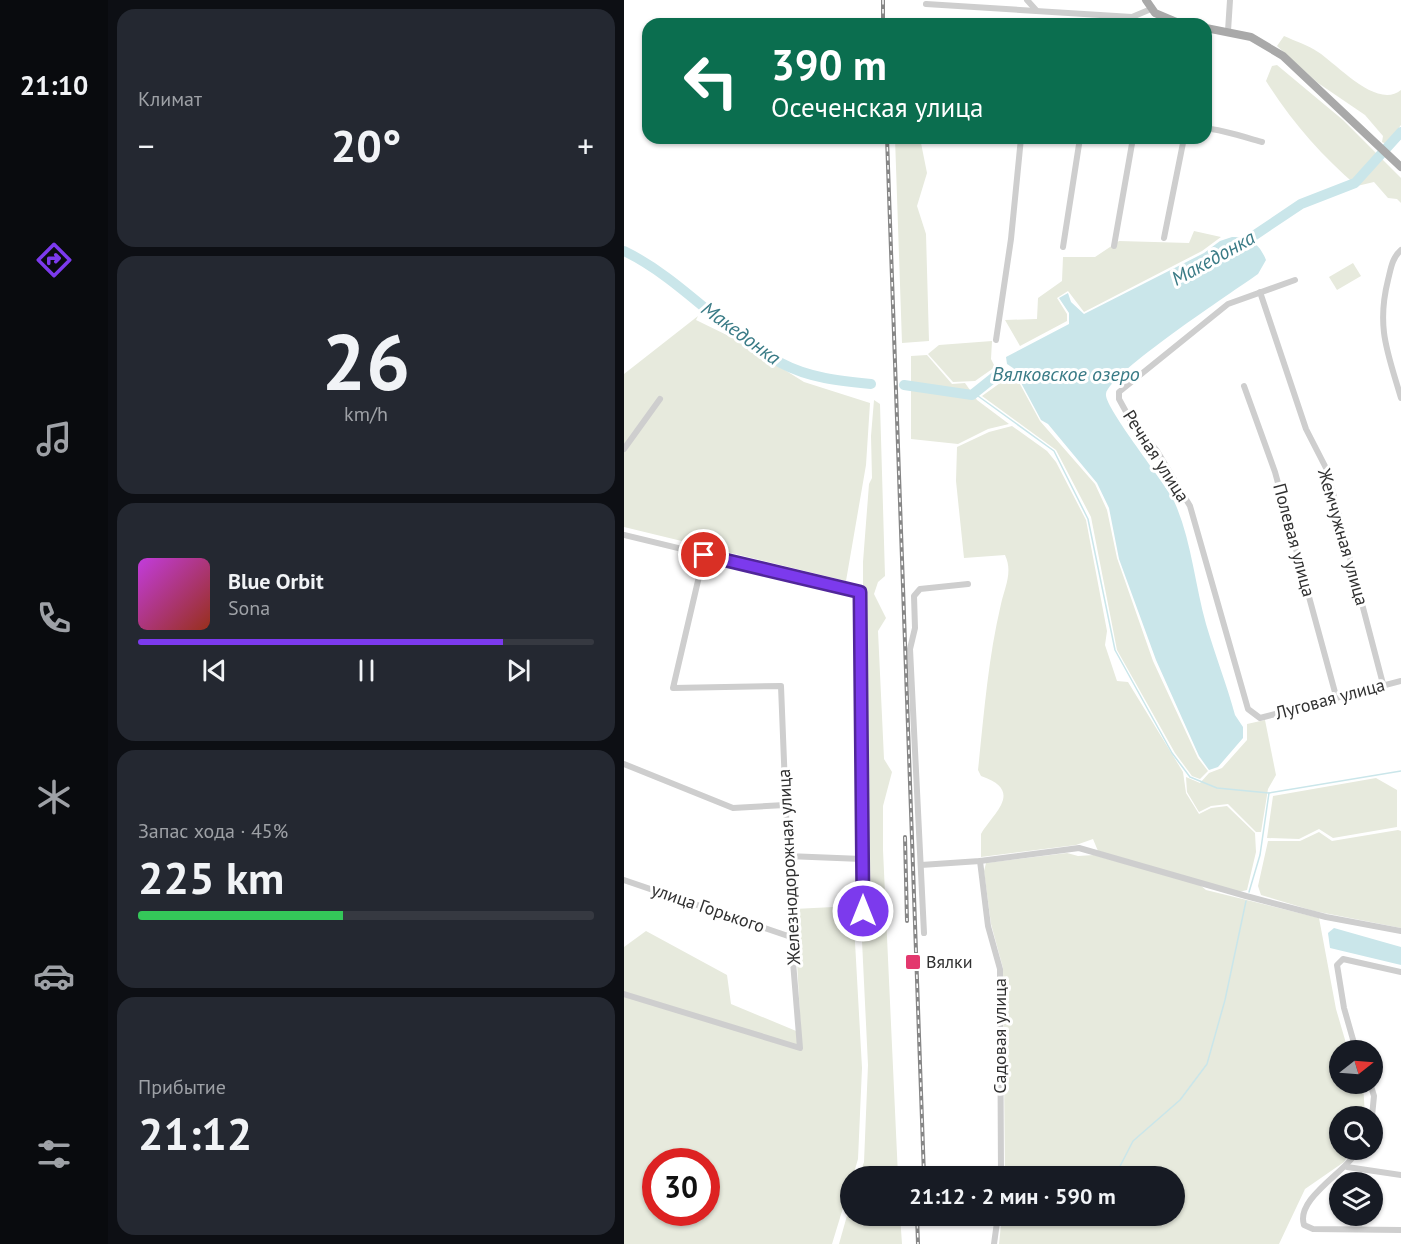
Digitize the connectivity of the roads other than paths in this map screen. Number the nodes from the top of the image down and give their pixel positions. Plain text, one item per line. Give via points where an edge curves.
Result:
1 (1027, 0) edge
2 (1146, 0) edge
3 (1230, 0) edge
4 (926, 4) dead end
5 (1151, 9) junction
6 (1036, 10) junction
7 (1132, 17) joint
8 (1165, 18) edge
9 (1212, 29) edge
10 (1228, 31) junction
11 (1212, 128) edge
12 (1262, 142) dead end
13 (1020, 144) edge
14 (1079, 144) edge
15 (1132, 144) edge
16 (1183, 144) edge
17 (1398, 164) edge
18 (1164, 238) dead end
19 (1114, 246) dead end
20 (1063, 247) dead end
21 (1401, 250) edge
22 (1295, 280) dead end
23 (1260, 292) junction
24 (996, 340) dead end
25 (1244, 386) dead end
26 (1401, 398) edge
27 (660, 399) dead end
28 (624, 449) edge
29 (624, 535) edge
30 (704, 555) junction
31 (968, 584) dead end
32 (1401, 681) edge
33 (1383, 684) junction
34 (1336, 696) junction
35 (1260, 718) joint
36 (624, 764) edge
37 (785, 806) junction
38 (787, 856) junction
39 (862, 859) junction
40 (980, 861) junction
41 (921, 865) junction
42 (624, 880) edge
43 (863, 911) dead end
44 (1401, 931) edge
45 (924, 933) dead end
46 (791, 937) junction
47 (1401, 972) edge
48 (624, 994) edge
49 (1353, 1040) edge
50 (1352, 1160) edge
51 (1001, 1166) edge
52 (1347, 1167) junction
53 (1401, 1175) edge
54 (996, 1226) edge
55 (1401, 1230) edge
56 (994, 1244) edge

1 - 6 street
2 - 5 main road
3 - 10 street
4 - 6 street
5 - 7 street
5 - 8 main road
6 - 7 street
9 - 10 main road
10 - 17 main road via 1258,40 1282,56
11 - 12 street
13 - 24 street
14 - 20 street
15 - 19 street
16 - 18 street
21 - 26 street via 1394,258 1381,310 1382,330
22 - 23 street, Речная улица
23 - 33 street, Жемчужная улица via 1306,429 1327,470
23 - 35 street, Речная улица via 1227,304 1119,392 1130,418 1157,451 1190,506 1248,709
25 - 34 street, Полевая улица via 1275,472
27 - 28 street
29 - 30 street
30 - 37 street, Железнодорожная улица via 673,688 781,686
30 - 39 street via 860,592
31 - 41 street via 920,589 914,596 915,628 910,649
32 - 33 street, Луговая улица
33 - 34 street, Луговая улица
34 - 35 street, Луговая улица
36 - 37 street via 733,808
37 - 38 street, Железнодорожная улица
38 - 39 street
38 - 46 street, Железнодорожная улица
39 - 43 street
40 - 41 street
40 - 44 street via 1079,848 1326,917
40 - 51 street, Садовая улица via 988,926 1000,969
41 - 45 street
42 - 46 street, улица Горького
46 - 48 street, Железнодорожная улица via 800,1048
47 - 49 street via 1343,959 1337,965
50 - 52 street
52 - 53 street
52 - 55 street via 1310,1200 1304,1211 1304,1225 1312,1229
54 - 56 street

